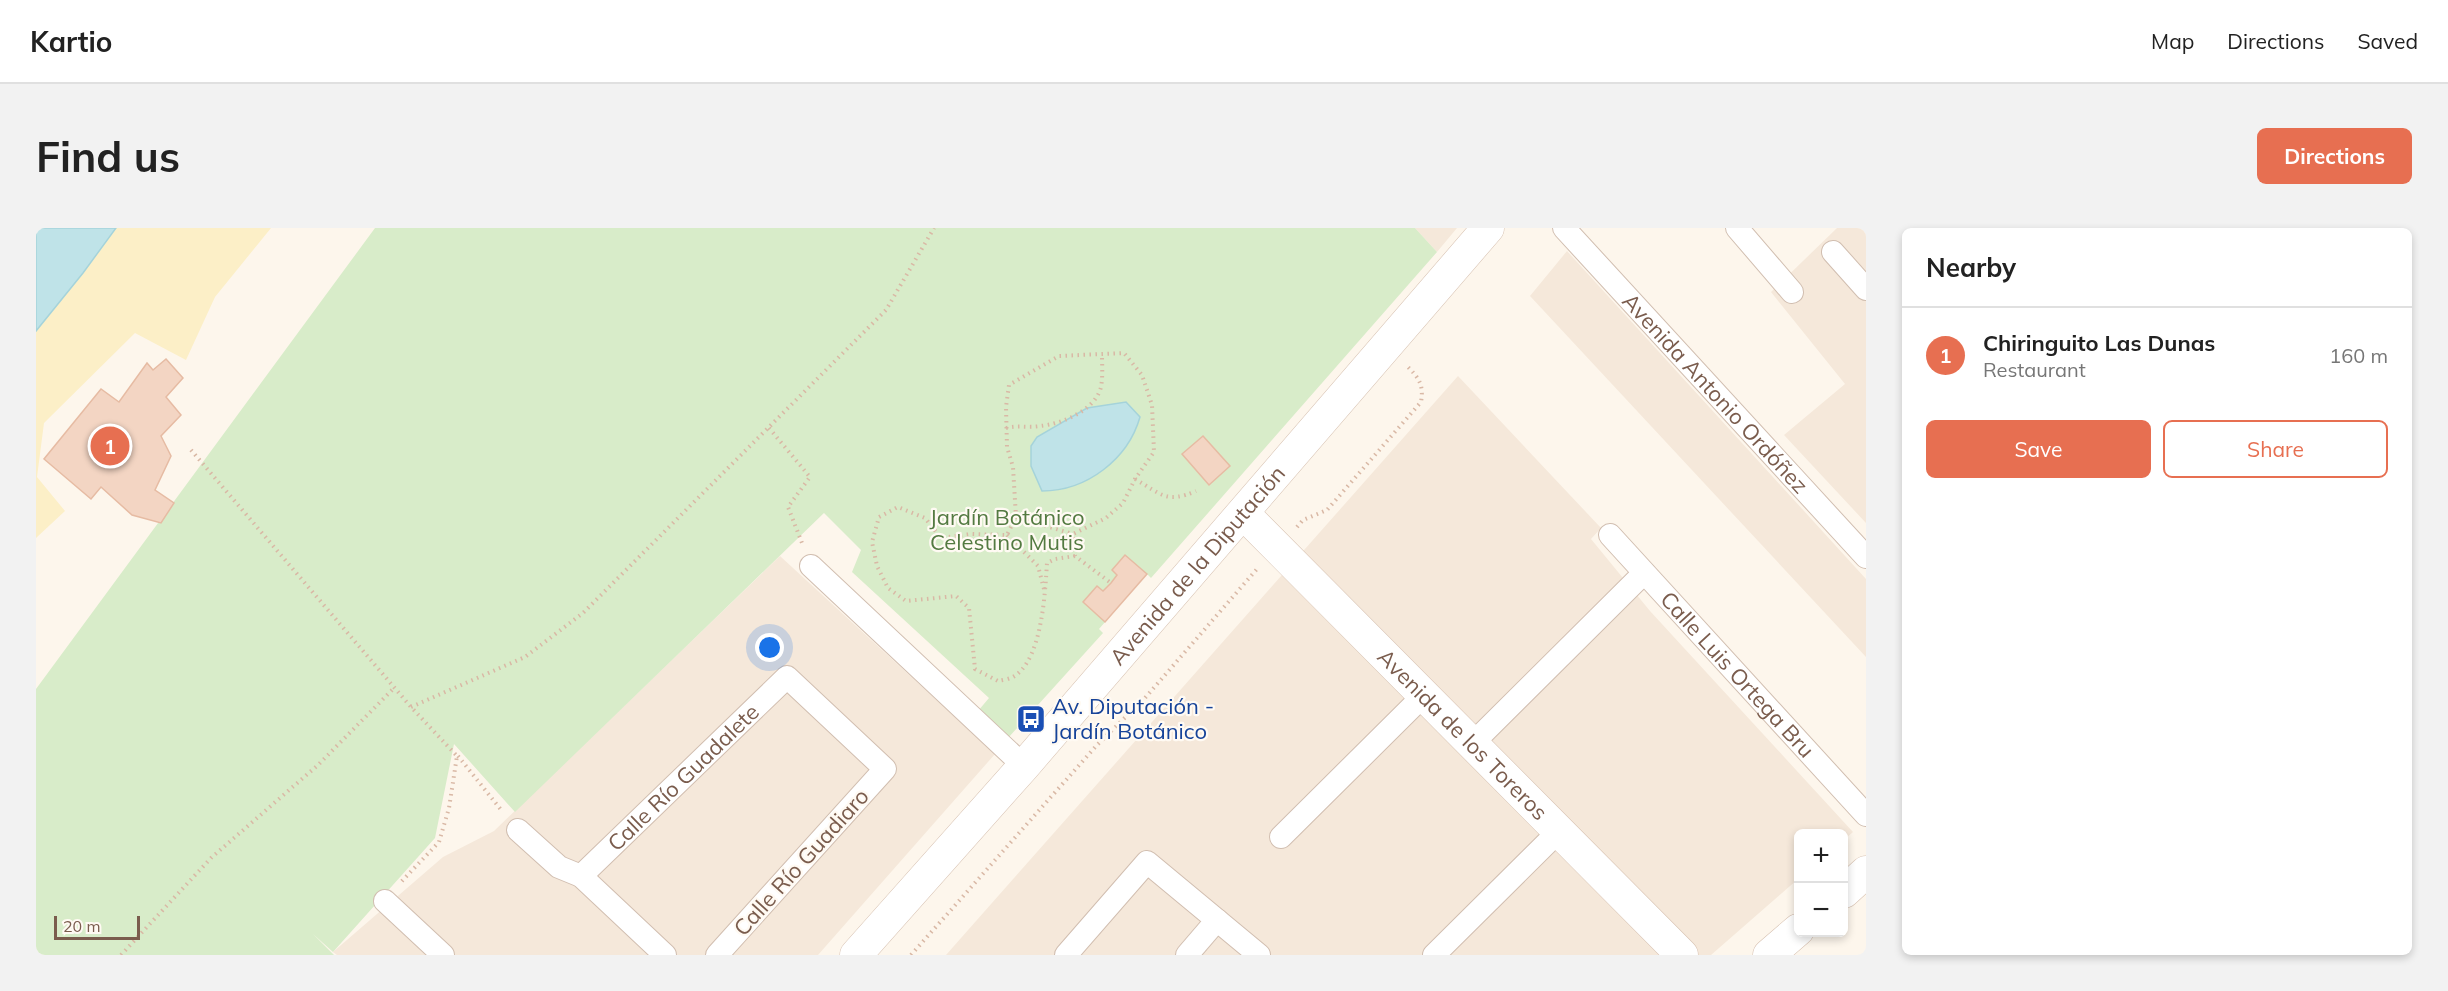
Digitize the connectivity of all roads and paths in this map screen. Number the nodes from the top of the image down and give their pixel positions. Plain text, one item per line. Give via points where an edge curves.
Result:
1 (934, 228) edge
2 (1488, 228) edge
3 (1564, 228) edge
4 (1737, 228) edge
5 (1833, 252) dead end
6 (1866, 289) edge
7 (1792, 292) dead end
8 (1102, 354) junction
9 (1414, 372) dead end
10 (769, 428) junction
11 (1006, 428) junction
12 (191, 450) dead end
13 (1135, 479) junction
14 (1196, 491) dead end
15 (1243, 513) junction
16 (1016, 517) junction
17 (1291, 532) dead end
18 (1073, 534) junction
19 (1007, 535) junction
20 (1610, 535) dead end
21 (1075, 556) junction
22 (1866, 557) edge
23 (811, 566) joint
24 (1260, 566) dead end
25 (1644, 573) junction
26 (1111, 583) dead end
27 (1045, 592) junction
28 (787, 677) joint
29 (395, 687) junction
30 (1424, 695) junction
31 (411, 707) junction
32 (1472, 744) junction
33 (457, 756) junction
34 (1024, 766) junction
35 (1866, 815) edge
36 (518, 830) joint
37 (1559, 831) junction
38 (1281, 837) dead end
39 (1866, 872) edge
40 (582, 876) junction
41 (1848, 888) edge
42 (385, 901) joint
43 (1217, 920) junction
44 (1794, 933) edge
45 (121, 955) edge
46 (443, 955) edge
47 (665, 955) edge
48 (717, 955) edge
49 (856, 955) edge
50 (911, 955) edge
51 (1066, 955) edge
52 (1186, 955) edge
53 (1259, 955) edge
54 (1434, 955) edge
55 (1682, 955) edge
56 (1769, 955) edge

1 - 10 path via 886,310
2 - 15 street, Avenida de la Diputación
3 - 22 street, Avenida Antonio Ordóñez
4 - 7 street
5 - 6 street
8 - 11 path via 1059,356 1009,385
8 - 11 path via 1101,390 1087,408 1038,427
8 - 13 path via 1124,353 1142,375 1152,405 1154,452
9 - 17 path via 1423,389 1421,402 1327,510 1303,520
10 - 23 path via 810,477 788,507
10 - 31 path via 583,613 525,657
11 - 16 path
12 - 29 path
13 - 14 path via 1170,499
13 - 18 path via 1123,503 1106,518
15 - 30 street, Avenida de los Toreros
15 - 34 street, Avenida de la Diputación
16 - 18 path
16 - 19 path
18 - 21 path
19 - 27 path via 1038,566
19 - 27 path via 941,538 925,518 898,507 879,517 872,542 884,581 897,595 906,601 956,596 969,608 975,669 998,681 1015,676 1030,659
20 - 25 street, Calle Luis Ortega Bru
21 - 26 path
21 - 27 path via 1047,563
23 - 34 street
24 - 50 path
25 - 32 street
25 - 35 street, Calle Luis Ortega Bru
28 - 40 street, Calle Río Guadalete
28 - 48 street, Calle Río Guadiaro via 885,769
29 - 31 path
29 - 45 path via 318,765 211,858
30 - 32 street, Avenida de los Toreros
30 - 38 street
31 - 33 path
32 - 37 street, Avenida de los Toreros
33 - 36 path
33 - 42 path via 439,842
34 - 49 street, Avenida de la Diputación
36 - 40 street via 559,867
37 - 54 street
37 - 55 street, Avenida de los Toreros
39 - 41 street
40 - 47 street
42 - 46 street
43 - 51 street via 1147,862
43 - 52 street
43 - 53 street
44 - 56 street

